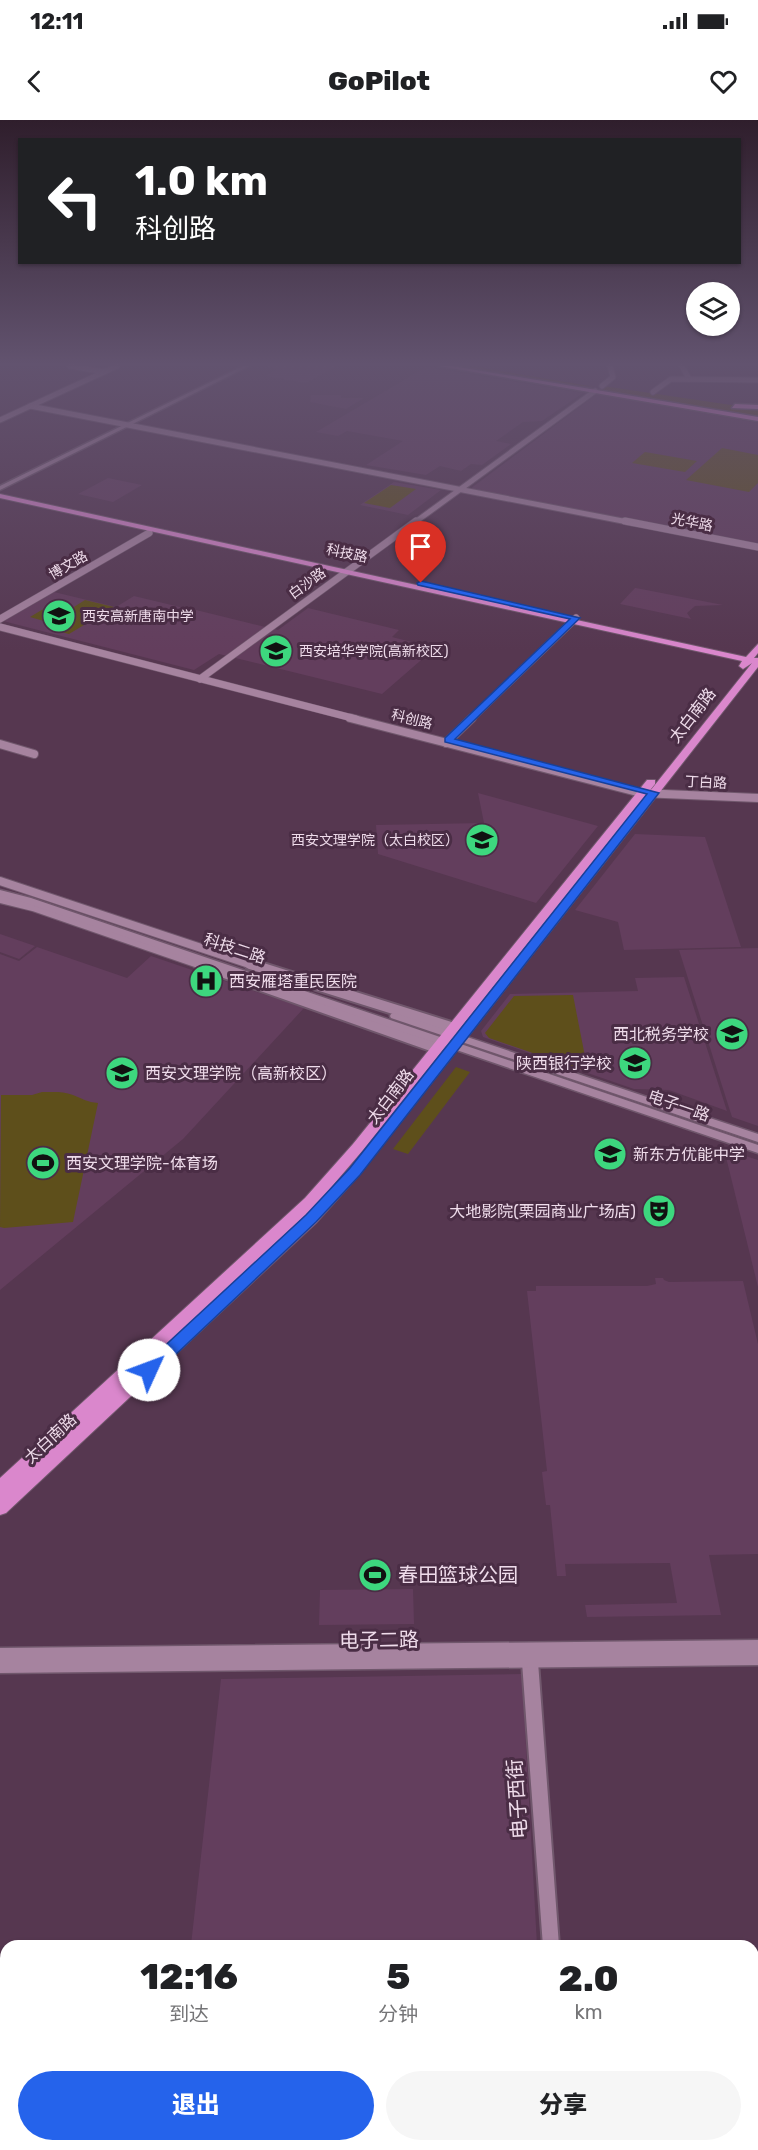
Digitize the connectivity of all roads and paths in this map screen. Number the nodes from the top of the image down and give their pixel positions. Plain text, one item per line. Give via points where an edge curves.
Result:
1 (42, 461) edge
2 (59, 461) edge
3 (313, 461) edge
4 (498, 461) edge
5 (0, 481) edge
6 (460, 489) junction
7 (0, 492) edge
8 (149, 532) dead end
9 (758, 547) edge
10 (349, 569) junction
11 (0, 619) edge
12 (575, 619) junction
13 (0, 626) edge
14 (756, 657) edge
15 (199, 678) junction
16 (447, 742) junction
17 (0, 744) edge
18 (34, 754) dead end
19 (646, 792) junction
20 (758, 798) edge
21 (0, 881) edge
22 (0, 886) edge
23 (0, 893) edge
24 (0, 899) edge
25 (449, 1039) junction
26 (758, 1138) edge
27 (758, 1149) edge
28 (0, 1489) edge
29 (0, 1508) edge
30 (758, 1648) edge
31 (529, 1654) junction
32 (0, 1656) edge
33 (758, 1657) edge
34 (0, 1665) edge
35 (551, 1940) edge

1 - 5 main road
2 - 7 main road
3 - 6 street, 光华路
4 - 6 street, 白沙路
6 - 9 street, 光华路
6 - 10 street, 白沙路
7 - 10 main road, 科技路
8 - 11 street, 博文路
10 - 12 main road, 科技路
10 - 15 street, 白沙路
12 - 14 main road, 科技路
12 - 16 street
13 - 15 street, 科创路
14 - 19 main road, 太白南路
15 - 16 street, 科创路
16 - 19 street, 科创路
17 - 18 street
19 - 20 street, 丁白路
19 - 25 main road, 太白南路
21 - 25 street via 343,995
22 - 25 main road, 科技二路
23 - 25 main road, 科技二路
24 - 25 street
25 - 26 main road, 电子一路
25 - 27 main road, 电子一路
25 - 28 main road, 太白南路 via 310,1202
25 - 29 main road, 太白南路 via 355,1172 311,1218
30 - 31 main road, 电子二路
31 - 32 main road, 电子二路
31 - 33 main road, 电子二路
31 - 34 main road, 电子二路
31 - 35 street, 电子西街

